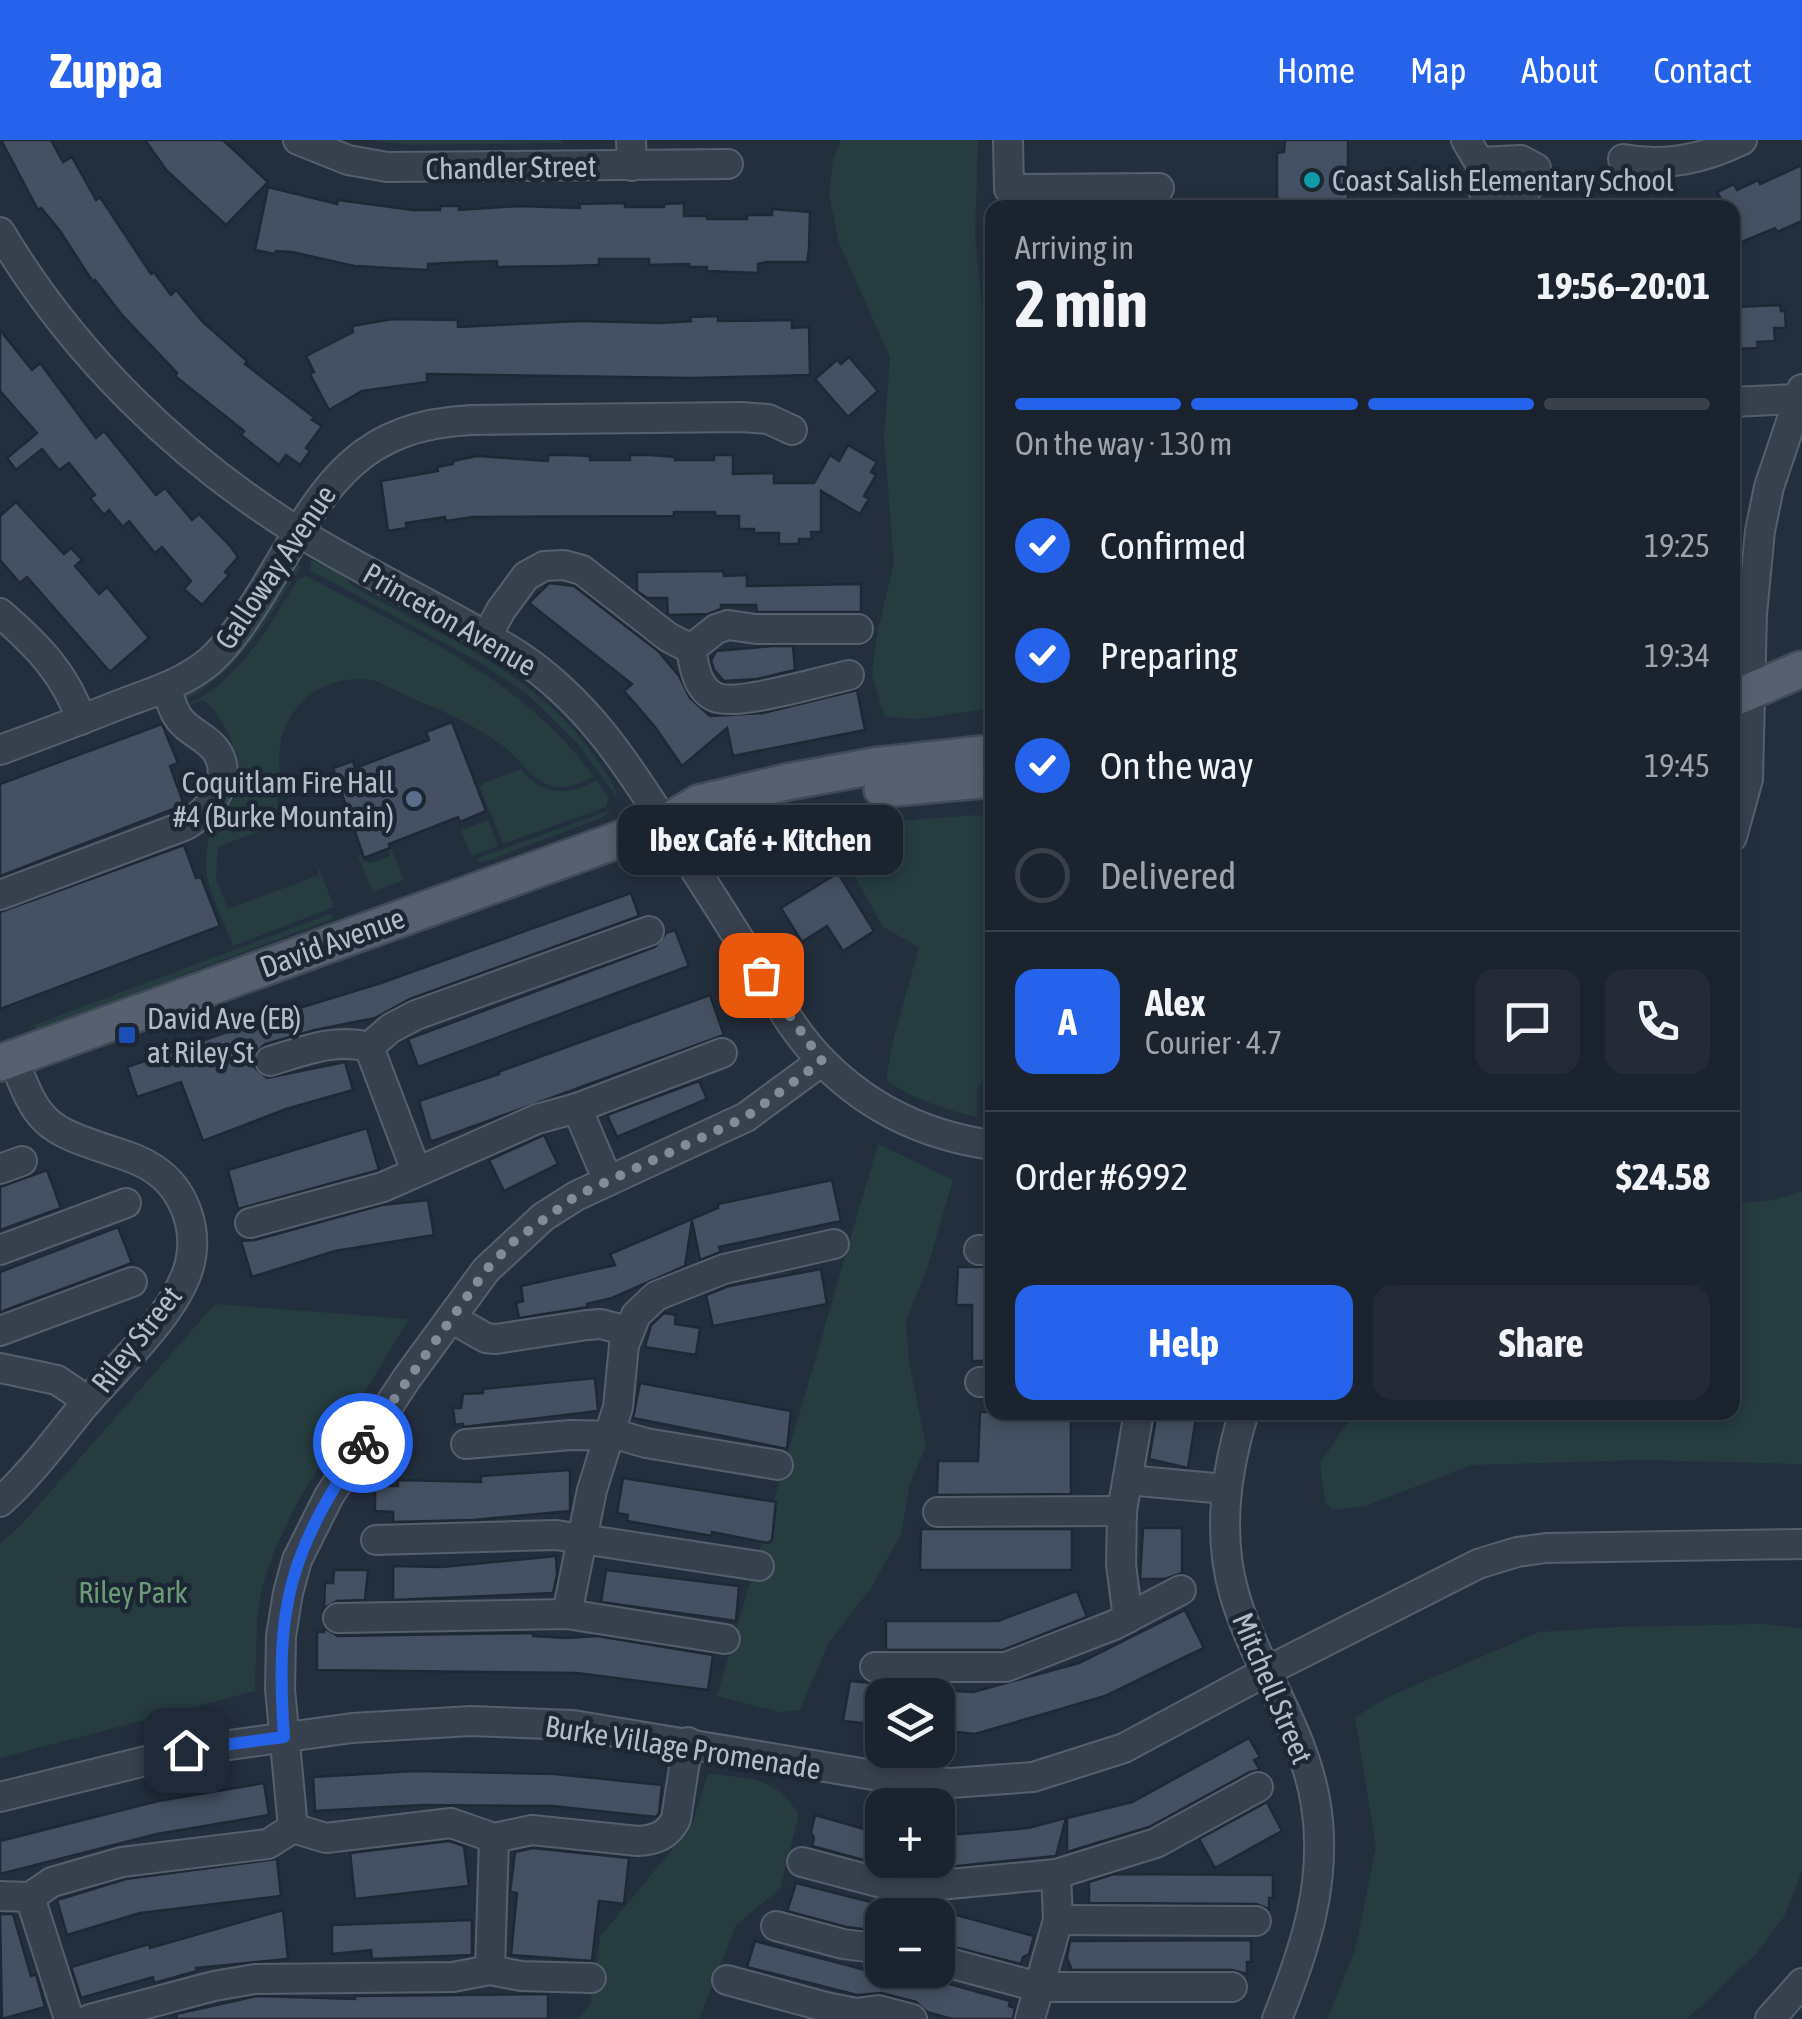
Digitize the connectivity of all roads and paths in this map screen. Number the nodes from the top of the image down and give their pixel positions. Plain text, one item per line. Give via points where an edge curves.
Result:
1 (298, 140) edge
2 (1008, 140) edge
3 (1466, 140) edge
4 (1742, 140) edge
5 (631, 153) edge
6 (1623, 159) dead end
7 (728, 164) dead end
8 (1159, 188) dead end
9 (1483, 190) dead end
10 (0, 232) edge
11 (1800, 394) edge
12 (1740, 401) edge
13 (792, 430) dead end
14 (299, 532) junction
15 (0, 612) edge
16 (858, 629) dead end
17 (488, 636) junction
18 (1802, 647) edge
19 (691, 649) junction
20 (1802, 669) edge
21 (849, 676) dead end
22 (1742, 684) edge
23 (166, 687) junction
24 (82, 720) junction
25 (0, 750) edge
26 (985, 754) edge
27 (985, 780) edge
28 (1740, 808) edge
29 (665, 823) junction
30 (0, 895) edge
31 (650, 931) dead end
32 (369, 1047) junction
33 (722, 1053) dead end
34 (7, 1060) edge
35 (270, 1061) dead end
36 (822, 1061) junction
37 (578, 1108) junction
38 (985, 1143) edge
39 (416, 1171) junction
40 (608, 1181) junction
41 (126, 1203) dead end
42 (250, 1224) dead end
43 (834, 1244) dead end
44 (0, 1250) edge
45 (132, 1282) dead end
46 (451, 1318) junction
47 (0, 1331) edge
48 (627, 1331) junction
49 (2, 1376) edge
50 (88, 1401) junction
51 (1138, 1420) edge
52 (1242, 1420) edge
53 (611, 1435) junction
54 (466, 1444) dead end
55 (778, 1465) dead end
56 (1128, 1480) junction
57 (1226, 1489) junction
58 (0, 1502) edge
59 (1122, 1511) junction
60 (938, 1512) dead end
61 (584, 1537) junction
62 (376, 1540) dead end
63 (1802, 1544) edge
64 (759, 1566) dead end
65 (1182, 1590) dead end
66 (567, 1614) junction
67 (338, 1618) dead end
68 (1128, 1618) junction
69 (725, 1638) dead end
70 (875, 1666) dead end
71 (1267, 1671) junction
72 (284, 1737) junction
73 (688, 1742) junction
74 (1258, 1787) dead end
75 (0, 1797) edge
76 (293, 1828) junction
77 (494, 1838) junction
78 (802, 1862) dead end
79 (1056, 1874) junction
80 (0, 1896) edge
81 (30, 1898) junction
82 (1058, 1920) junction
83 (1256, 1921) dead end
84 (776, 1926) dead end
85 (865, 1948) edge
86 (955, 1965) edge
87 (490, 1970) junction
88 (591, 1978) dead end
89 (727, 1980) dead end
90 (1802, 1983) edge
91 (1038, 1987) junction
92 (1232, 1987) dead end
93 (70, 2016) edge
94 (912, 2019) edge
95 (1030, 2019) edge
96 (1276, 2019) edge
97 (1770, 2019) edge

1 - 5 street, Chandler Street via 387,167
2 - 8 street via 1009,189
3 - 9 street via 1480,162 1521,160 1536,168 1528,187
4 - 6 street via 1672,163
5 - 7 street, Chandler Street
10 - 14 street, Princeton Avenue via 49,305 138,407 206,467
11 - 12 street
11 - 22 street via 1760,531
13 - 14 street, Galloway Avenue via 756,418 430,423 378,442 349,464
14 - 17 street, Princeton Avenue
14 - 23 street, Galloway Avenue via 233,636 195,673
15 - 24 street via 60,674
16 - 19 street via 728,625
17 - 19 street via 526,576 564,565 582,570
17 - 29 street, Princeton Avenue via 588,713
18 - 22 main road
19 - 21 street via 702,686 724,700
20 - 22 main road
22 - 28 street via 1748,779
23 - 24 street, Galloway Avenue
23 - 30 street via 180,720 222,762 219,789 205,811 184,826
24 - 25 street, Galloway Avenue
26 - 29 main road, David Avenue via 786,782 699,803
27 - 29 main road, David Avenue via 880,790 700,826
29 - 34 main road, David Avenue
29 - 36 street, Princeton Avenue
31 - 32 street via 416,1015
32 - 35 street via 322,1045
32 - 39 street
33 - 37 street
34 - 50 street, Riley Street via 49,1125 152,1168 172,1184 188,1216 192,1249 183,1281
36 - 38 street, Princeton Avenue via 861,1095 908,1122
36 - 40 street via 746,1117
37 - 39 street
37 - 40 street
39 - 42 street
40 - 46 street via 513,1242
41 - 44 street
43 - 48 street via 724,1268 656,1296
45 - 47 street
46 - 48 street via 496,1339 601,1324
46 - 72 street via 334,1486 298,1560 281,1636
48 - 53 street
49 - 50 street via 57,1380
50 - 58 street, Riley Street
51 - 56 street
52 - 57 street, Mitchell Street
53 - 54 street
53 - 55 street
53 - 61 street
56 - 57 street
56 - 59 street
57 - 71 street, Mitchell Street via 1234,1592
59 - 60 street
59 - 68 street
61 - 62 street
61 - 64 street
61 - 66 street
63 - 71 street, Burke Village Promenade via 1517,1552 1478,1564
65 - 68 street
66 - 67 street
66 - 69 street
68 - 70 street via 1006,1667
71 - 73 street, Burke Village Promenade via 1124,1748 1033,1776 902,1780
71 - 96 street, Mitchell Street via 1304,1750 1319,1840 1310,1928
72 - 73 street, Burke Village Promenade via 471,1721 574,1724
72 - 75 street, Burke Village Promenade via 186,1750
72 - 76 street
73 - 77 street via 676,1818 663,1835 638,1842 532,1830
74 - 79 street via 1156,1843
76 - 77 street via 326,1838 451,1823
76 - 81 street via 268,1844 122,1862 52,1882
77 - 87 street
78 - 79 street via 889,1885
79 - 82 street
80 - 81 street
81 - 93 street
82 - 83 street
82 - 91 street
84 - 85 street
86 - 91 street
87 - 88 street
87 - 93 street via 454,1977 255,1979
89 - 94 street via 826,2008
90 - 97 street
91 - 92 street
91 - 95 street

